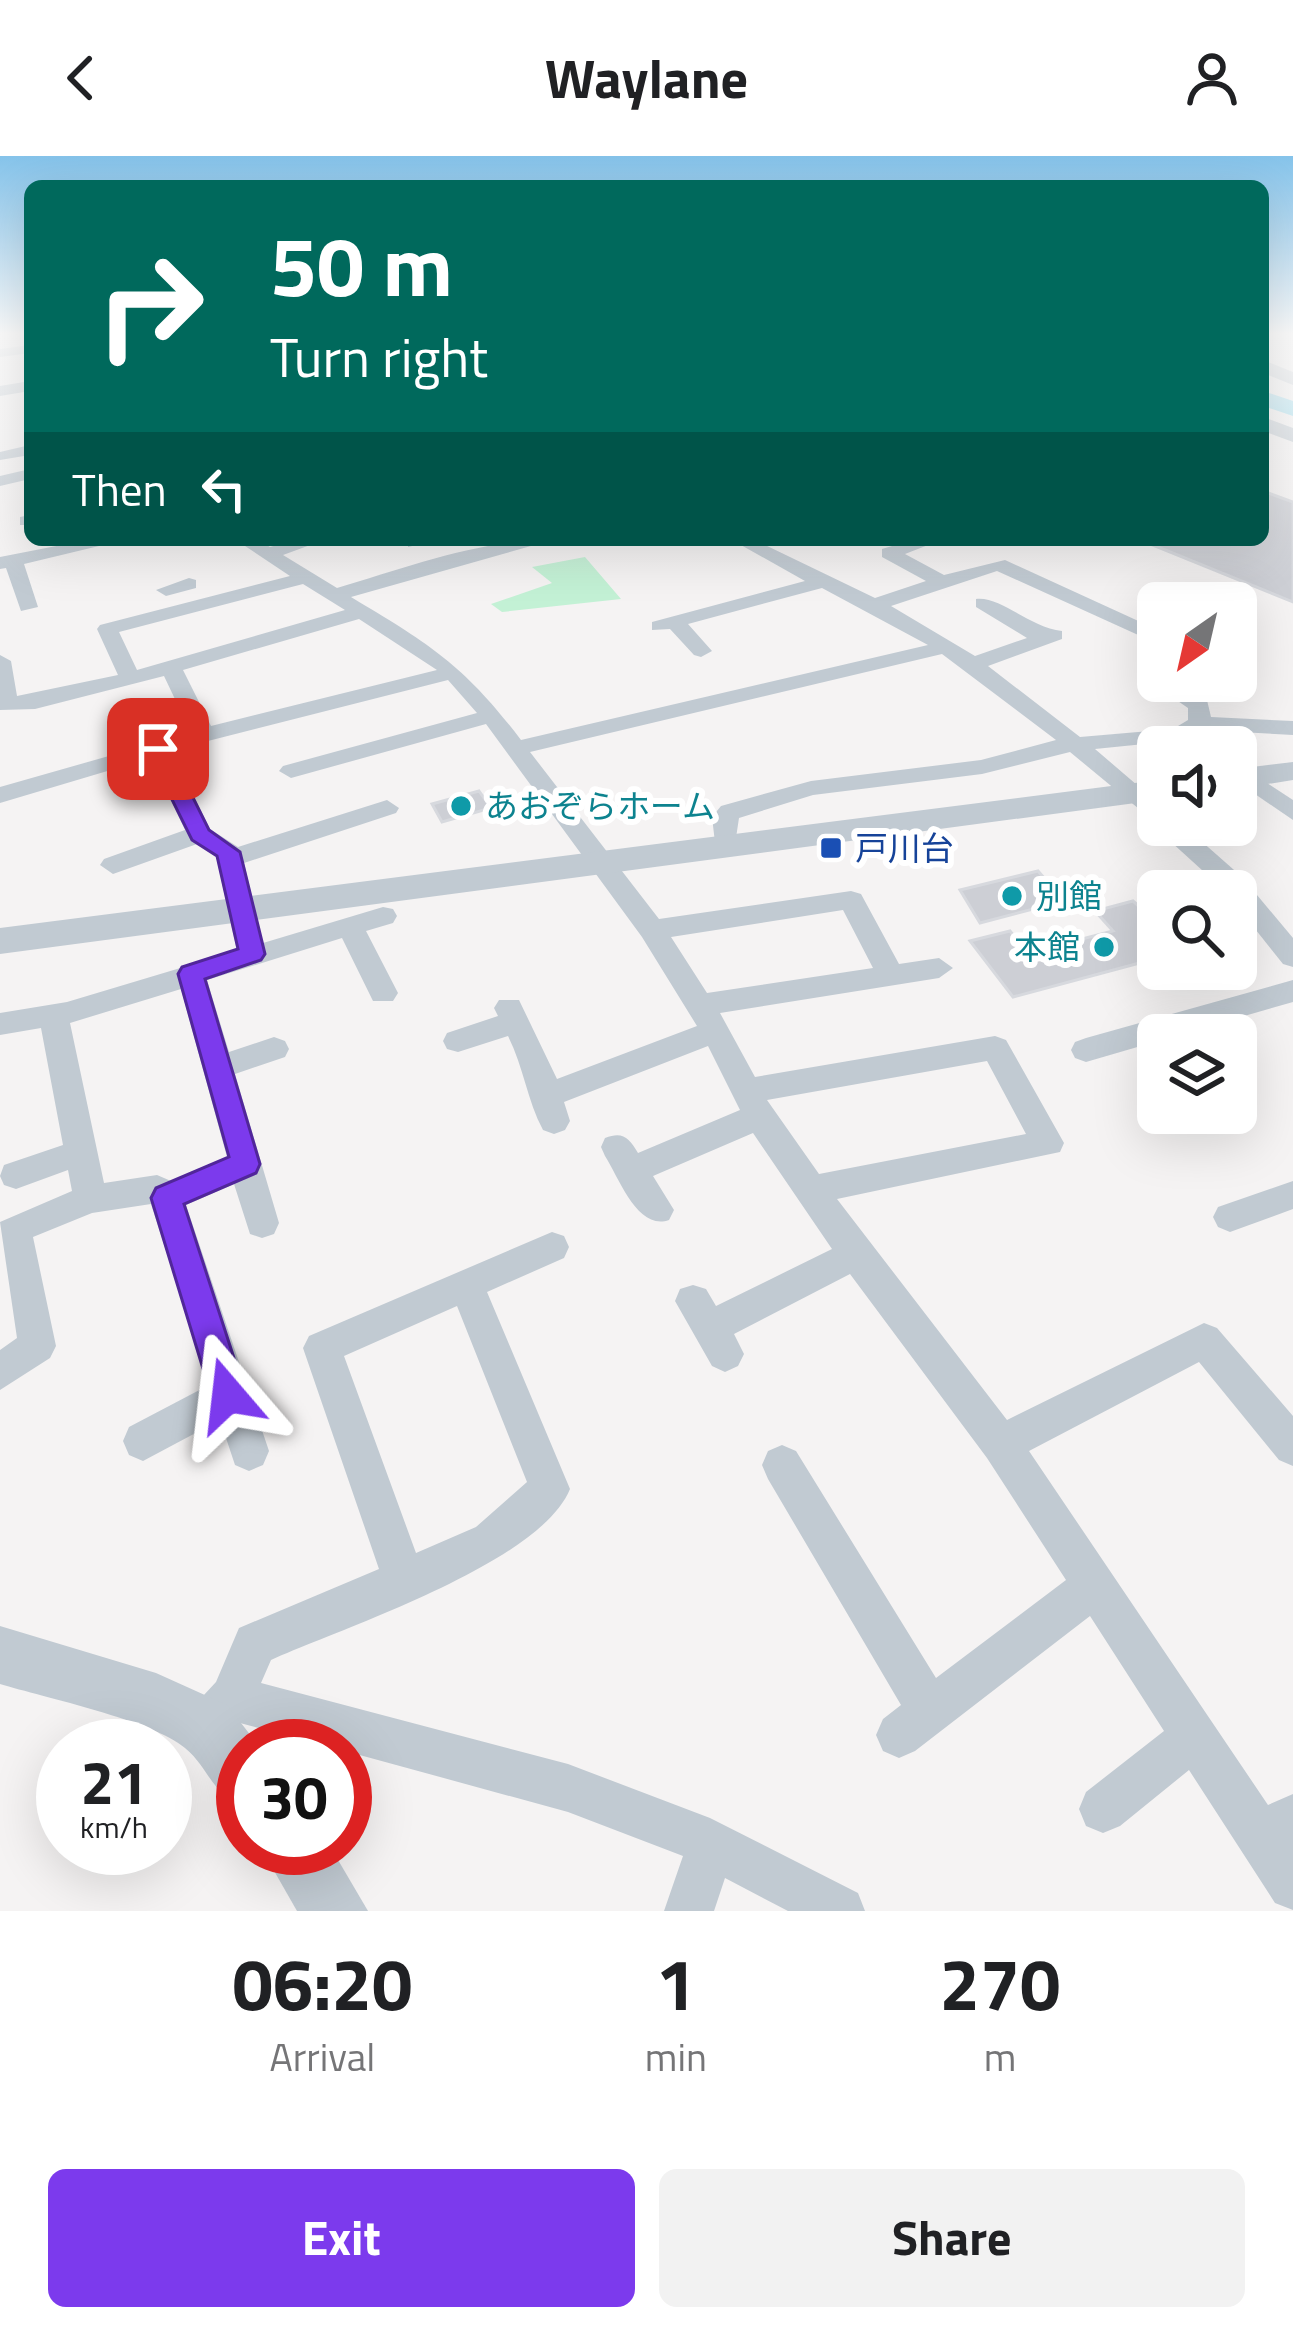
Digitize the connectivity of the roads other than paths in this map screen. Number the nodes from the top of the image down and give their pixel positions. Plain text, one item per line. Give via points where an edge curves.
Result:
1 (86, 546) edge
2 (256, 546) edge
3 (294, 546) edge
4 (434, 546) edge
5 (509, 546) edge
6 (751, 546) edge
7 (912, 546) edge
8 (268, 553) junction
9 (452, 559) junction
10 (7, 562) edge
11 (308, 578) junction
12 (823, 582) junction
13 (942, 582) junction
14 (189, 584) dead end
15 (166, 590) dead end
16 (339, 594) junction
17 (874, 605) junction
18 (0, 607) edge
19 (996, 607) dead end
20 (361, 612) junction
21 (1137, 628) edge
22 (945, 646) junction
23 (701, 651) dead end
24 (0, 661) edge
25 (971, 665) junction
26 (171, 668) junction
27 (453, 672) junction
28 (813, 678) junction
29 (130, 679) junction
30 (3, 702) edge
31 (836, 702) dead end
32 (490, 716) junction
33 (1293, 728) edge
34 (1257, 731) edge
35 (1137, 740) edge
36 (1080, 745) junction
37 (517, 748) junction
38 (291, 771) dead end
39 (1293, 771) edge
40 (1257, 774) edge
41 (1257, 787) edge
42 (1137, 790) edge
43 (0, 795) edge
44 (1137, 801) edge
45 (387, 808) dead end
46 (1293, 812) edge
47 (200, 834) junction
48 (725, 844) junction
49 (1192, 846) edge
50 (230, 859) junction
51 (602, 861) junction
52 (113, 865) dead end
53 (243, 908) junction
54 (383, 916) dead end
55 (350, 926) junction
56 (652, 930) junction
57 (0, 941) edge
58 (252, 954) junction
59 (1293, 957) edge
60 (939, 968) dead end
61 (191, 974) junction
62 (891, 976) junction
63 (1293, 991) edge
64 (383, 993) dead end
65 (1229, 1014) edge
66 (54, 1016) junction
67 (708, 1018) junction
68 (0, 1024) edge
69 (1137, 1039) edge
70 (458, 1041) dead end
71 (274, 1049) dead end
72 (1086, 1050) dead end
73 (218, 1068) junction
74 (752, 1104) junction
75 (84, 1132) junction
76 (245, 1164) junction
77 (16, 1174) dead end
78 (812, 1190) junction
79 (1293, 1195) edge
80 (166, 1198) junction
81 (90, 1199) junction
82 (657, 1210) dead end
83 (1230, 1217) dead end
84 (262, 1223) dead end
85 (552, 1246) dead end
86 (856, 1254) junction
87 (466, 1284) junction
88 (709, 1328) dead end
89 (0, 1372) edge
90 (228, 1395) junction
91 (143, 1441) dead end
92 (1001, 1444) junction
93 (1293, 1445) edge
94 (249, 1451) dead end
95 (782, 1465) dead end
96 (403, 1577) junction
97 (1094, 1586) junction
98 (0, 1655) edge
99 (219, 1712) junction
100 (222, 1719) edge
101 (1196, 1735) junction
102 (1102, 1809) dead end
103 (1277, 1826) edge
104 (712, 1844) junction
105 (310, 1875) edge
106 (1293, 1885) edge
107 (335, 1911) edge
108 (689, 1911) edge
109 (840, 1911) edge

1 - 10 street
2 - 8 street
3 - 8 street
4 - 9 street
5 - 9 street
6 - 12 street
7 - 13 street via 889,553
8 - 11 street
9 - 16 street
10 - 18 street via 27,604
11 - 16 street
11 - 29 street via 107,629
12 - 17 street
12 - 23 street via 667,624
13 - 17 street
13 - 21 street via 998,564
14 - 15 street
16 - 20 street
17 - 22 street
19 - 25 street via 1049,637
20 - 26 street
20 - 27 street
22 - 25 street
22 - 28 street
24 - 30 street
25 - 36 street
26 - 27 street via 204,735
26 - 29 street
27 - 32 street
28 - 31 street
28 - 37 street
29 - 30 street
32 - 37 street
32 - 38 street
33 - 34 street
35 - 36 street
36 - 42 street
36 - 48 street via 769,799 724,817
37 - 51 street
39 - 40 street
41 - 46 street
43 - 47 street via 158,749
44 - 48 street
45 - 50 street
47 - 50 street
47 - 52 street
48 - 51 street
49 - 59 street
50 - 53 street
51 - 53 street
51 - 56 street
53 - 57 street
53 - 58 street
54 - 55 street
55 - 58 street
55 - 64 street
56 - 62 street via 851,900
56 - 67 street
58 - 61 street
60 - 62 street
61 - 66 street
61 - 73 street
62 - 67 street
63 - 65 street
66 - 68 street
66 - 75 street
67 - 70 street via 549,1109 513,1015
67 - 74 street
69 - 72 street
71 - 73 street
73 - 76 street
74 - 78 street
74 - 78 street via 995,1048 1048,1143
74 - 82 street via 625,1158
75 - 77 street
75 - 81 street
76 - 80 street
76 - 84 street
78 - 86 street
79 - 83 street
80 - 81 street via 157,1189
80 - 90 street
81 - 89 street via 14,1229 42,1358
85 - 87 street
86 - 88 street
86 - 92 street
87 - 96 street via 550,1489 491,1542
87 - 96 street via 322,1348
90 - 91 street
90 - 94 street
92 - 93 street via 1204,1340
92 - 97 street
95 - 97 street via 914,1722
96 - 99 street via 255,1644
97 - 101 street
98 - 99 street via 156,1703
99 - 100 street
99 - 104 street via 568,1788
101 - 102 street
101 - 103 street
103 - 106 street
104 - 108 street
104 - 109 street
105 - 107 street

